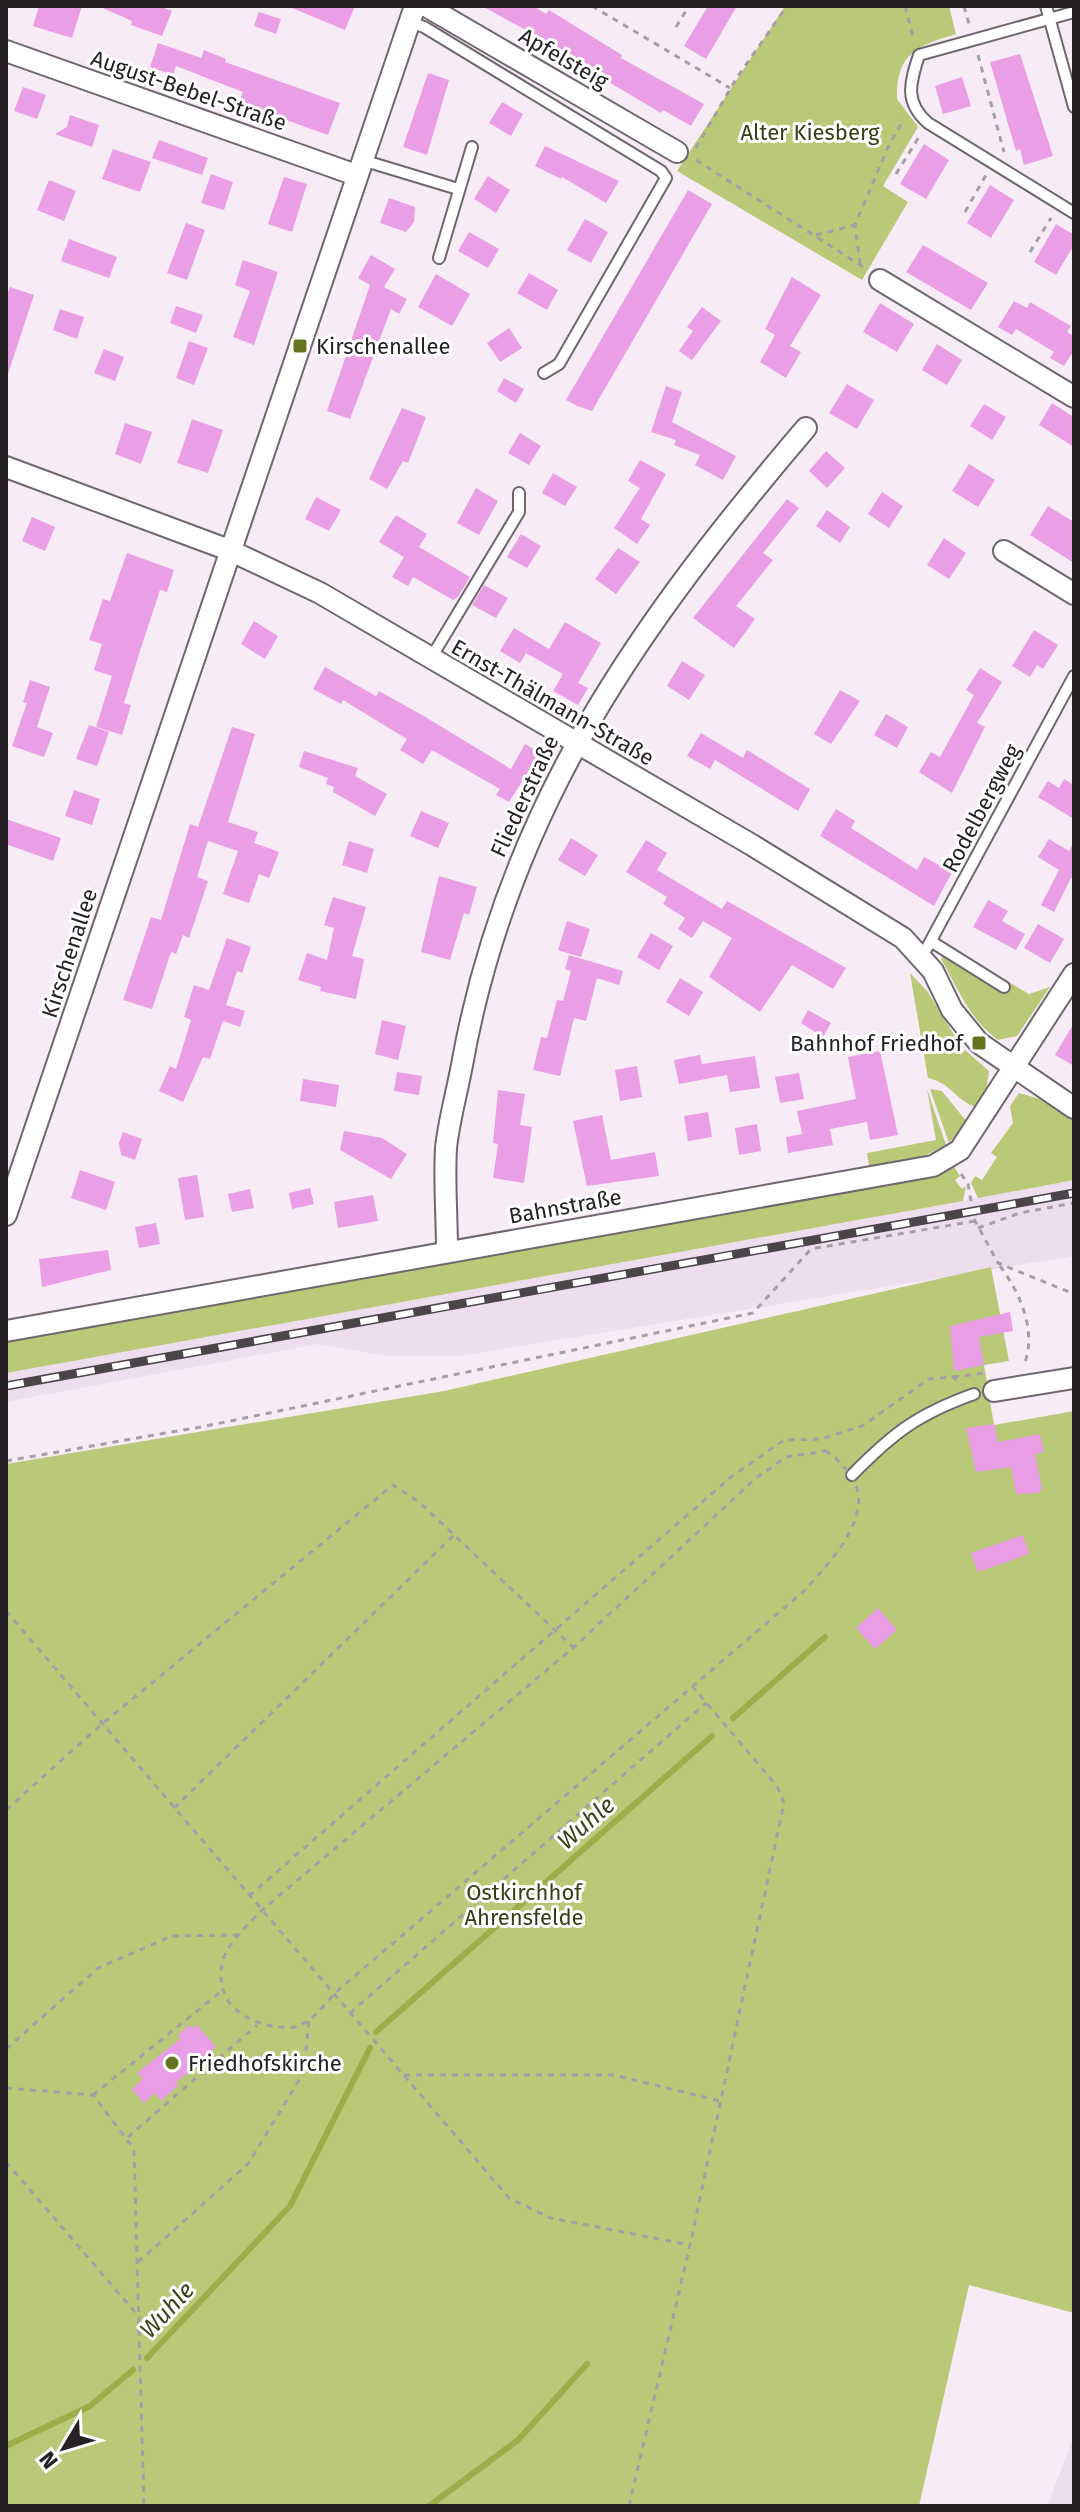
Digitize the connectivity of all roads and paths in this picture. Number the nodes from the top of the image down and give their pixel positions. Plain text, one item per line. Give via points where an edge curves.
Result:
1 (426, 6) edge
2 (592, 6) edge
3 (689, 6) edge
4 (787, 6) edge
5 (905, 6) edge
6 (964, 6) edge
7 (1046, 6) edge
8 (1074, 12) edge
9 (412, 14) edge
10 (1050, 18) junction
11 (676, 27) dead end
12 (974, 40) junction
13 (6, 51) edge
14 (919, 55) junction
15 (730, 88) junction
16 (912, 106) junction
17 (1074, 107) edge
18 (928, 123) junction
19 (472, 147) dead end
20 (677, 152) dead end
21 (991, 164) junction
22 (359, 168) junction
23 (896, 174) dead end
24 (1010, 175) junction
25 (458, 189) junction
26 (1058, 204) junction
27 (965, 212) dead end
28 (1074, 213) edge
29 (855, 225) junction
30 (814, 235) junction
31 (1030, 252) dead end
32 (439, 258) dead end
33 (860, 264) junction
34 (880, 280) joint
35 (544, 373) dead end
36 (1074, 397) edge
37 (806, 428) dead end
38 (6, 467) edge
39 (519, 493) dead end
40 (229, 550) junction
41 (1004, 551) dead end
42 (1074, 594) edge
43 (431, 658) junction
44 (1074, 676) edge
45 (576, 743) junction
46 (927, 949) junction
47 (1073, 976) edge
48 (1004, 987) dead end
49 (1014, 1067) junction
50 (1074, 1108) edge
51 (968, 1183) dead end
52 (1074, 1203) edge
53 (6, 1215) edge
54 (975, 1221) junction
55 (978, 1228) junction
56 (447, 1251) junction
57 (998, 1263) junction
58 (1074, 1294) edge
59 (6, 1331) edge
60 (1026, 1365) dead end
61 (970, 1376) dead end
62 (953, 1377) junction
63 (1074, 1378) edge
64 (984, 1392) junction
65 (6, 1461) edge
66 (852, 1475) junction
67 (454, 1535) junction
68 (6, 1611) edge
69 (556, 1631) junction
70 (573, 1648) junction
71 (692, 1686) junction
72 (707, 1702) junction
73 (102, 1724) junction
74 (174, 1808) junction
75 (6, 1810) edge
76 (249, 1897) junction
77 (262, 1910) junction
78 (238, 1935) junction
79 (223, 1990) junction
80 (335, 1993) junction
81 (350, 2013) junction
82 (309, 2020) junction
83 (257, 2025) junction
84 (6, 2049) edge
85 (404, 2075) junction
86 (6, 2088) edge
87 (93, 2095) junction
88 (720, 2101) junction
89 (128, 2137) junction
90 (6, 2162) edge
91 (690, 2245) junction
92 (138, 2262) junction
93 (140, 2318) junction
94 (144, 2506) edge
95 (629, 2506) edge

1 - 20 street, Apfelsteig
2 - 15 path
3 - 11 path
4 - 15 path
5 - 14 path
6 - 12 path
7 - 10 lane
8 - 10 lane
9 - 22 street, Kirschenallee
9 - 35 lane, Kirschenallee via 666,178 559,364
10 - 12 lane
10 - 17 lane
12 - 14 lane
12 - 24 path
13 - 22 street, August-Bebel-Straße
14 - 16 lane via 910,84
15 - 30 path via 690,157
16 - 18 lane
16 - 29 path
18 - 21 lane
18 - 23 path
19 - 25 lane
21 - 24 lane
21 - 27 path
22 - 25 lane
22 - 40 street, Kirschenallee
24 - 26 lane
25 - 32 lane
26 - 28 lane
26 - 31 path
29 - 30 path
29 - 33 path
30 - 33 path
33 - 34 path
34 - 36 street
37 - 45 street, Fliederstraße via 700,555
38 - 40 street, Ernst-Thälmann-Straße
39 - 43 lane via 519,512
40 - 43 street, Ernst-Thälmann-Straße via 320,593
40 - 53 street, Kirschenallee
41 - 42 street
43 - 45 street, Ernst-Thälmann-Straße
44 - 46 lane, Rodelbergweg
45 - 46 street, Ernst-Thälmann-Straße
45 - 56 street, Fliederstraße via 535,823 488,947 446,1148
46 - 48 lane
46 - 49 street, Ernst-Thälmann-Straße via 963,1026
47 - 49 street, Bahnstraße
49 - 50 street
49 - 56 street, Bahnstraße via 960,1150 933,1166
51 - 54 path
52 - 55 path
54 - 55 path
54 - 65 path via 811,1249 753,1313 206,1426
55 - 57 path
56 - 59 street, Bahnstraße
57 - 58 path
57 - 60 path via 1019,1291 1027,1320
61 - 62 path
62 - 64 path
62 - 69 path via 929,1379 862,1426 821,1439 784,1440 731,1477
63 - 64 street
64 - 66 lane via 936,1408 893,1434
66 - 70 path via 825,1451 786,1457 756,1478
66 - 71 path via 859,1492 855,1524 829,1563 804,1591
67 - 69 path
67 - 73 path via 393,1485
67 - 74 path
68 - 73 path
69 - 70 path
69 - 76 path
70 - 77 path
71 - 72 path
71 - 80 path
72 - 81 path
72 - 88 path via 777,1786 784,1803
73 - 74 path
73 - 75 path
74 - 76 path
76 - 77 path
77 - 78 path
77 - 80 path
78 - 79 path via 222,1963
78 - 84 path via 172,1936 98,1968
79 - 83 path via 235,2010
79 - 87 path
80 - 81 path
80 - 82 path
81 - 85 path
82 - 83 path via 296,2028
82 - 92 path via 304,2072 248,2164
83 - 89 path
85 - 88 path via 613,2075
85 - 91 path via 509,2198 551,2218
86 - 87 path
87 - 89 path
88 - 91 path
89 - 92 path via 134,2149
90 - 93 path
91 - 95 path
92 - 93 path
93 - 94 path

